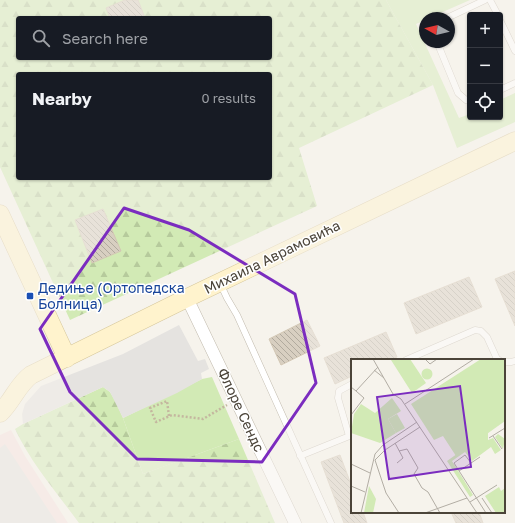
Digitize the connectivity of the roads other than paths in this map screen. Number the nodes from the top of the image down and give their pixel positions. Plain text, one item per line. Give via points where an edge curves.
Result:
1 (485, 0) edge
2 (490, 0) edge
3 (496, 12) edge
4 (455, 14) edge
5 (503, 26) edge
6 (439, 48) edge
7 (515, 51) edge
8 (515, 83) edge
9 (503, 89) edge
10 (467, 100) edge
11 (515, 141) edge
12 (0, 214) edge
13 (220, 282) junction
14 (186, 298) junction
15 (67, 358) junction
16 (408, 359) edge
17 (497, 359) edge
18 (515, 361) edge
19 (505, 362) edge
20 (351, 385) edge
21 (0, 414) edge
22 (351, 436) edge
23 (300, 456) junction
24 (295, 523) edge
25 (331, 523) edge

1 - 4 lane
2 - 3 lane
5 - 7 lane
6 - 10 lane via 458,93
8 - 9 lane
11 - 13 street, Михаила Аврамовића
12 - 15 street
13 - 14 street, Михаила Аврамовића
13 - 23 lane
14 - 15 street, Михаила Аврамовића
14 - 24 street, Флоре Сендс
15 - 21 street, Михаила Аврамовића via 27,378
16 - 17 lane via 475,330 481,331 487,337
18 - 19 lane
20 - 22 lane via 339,391 338,398
22 - 23 lane
23 - 25 lane

